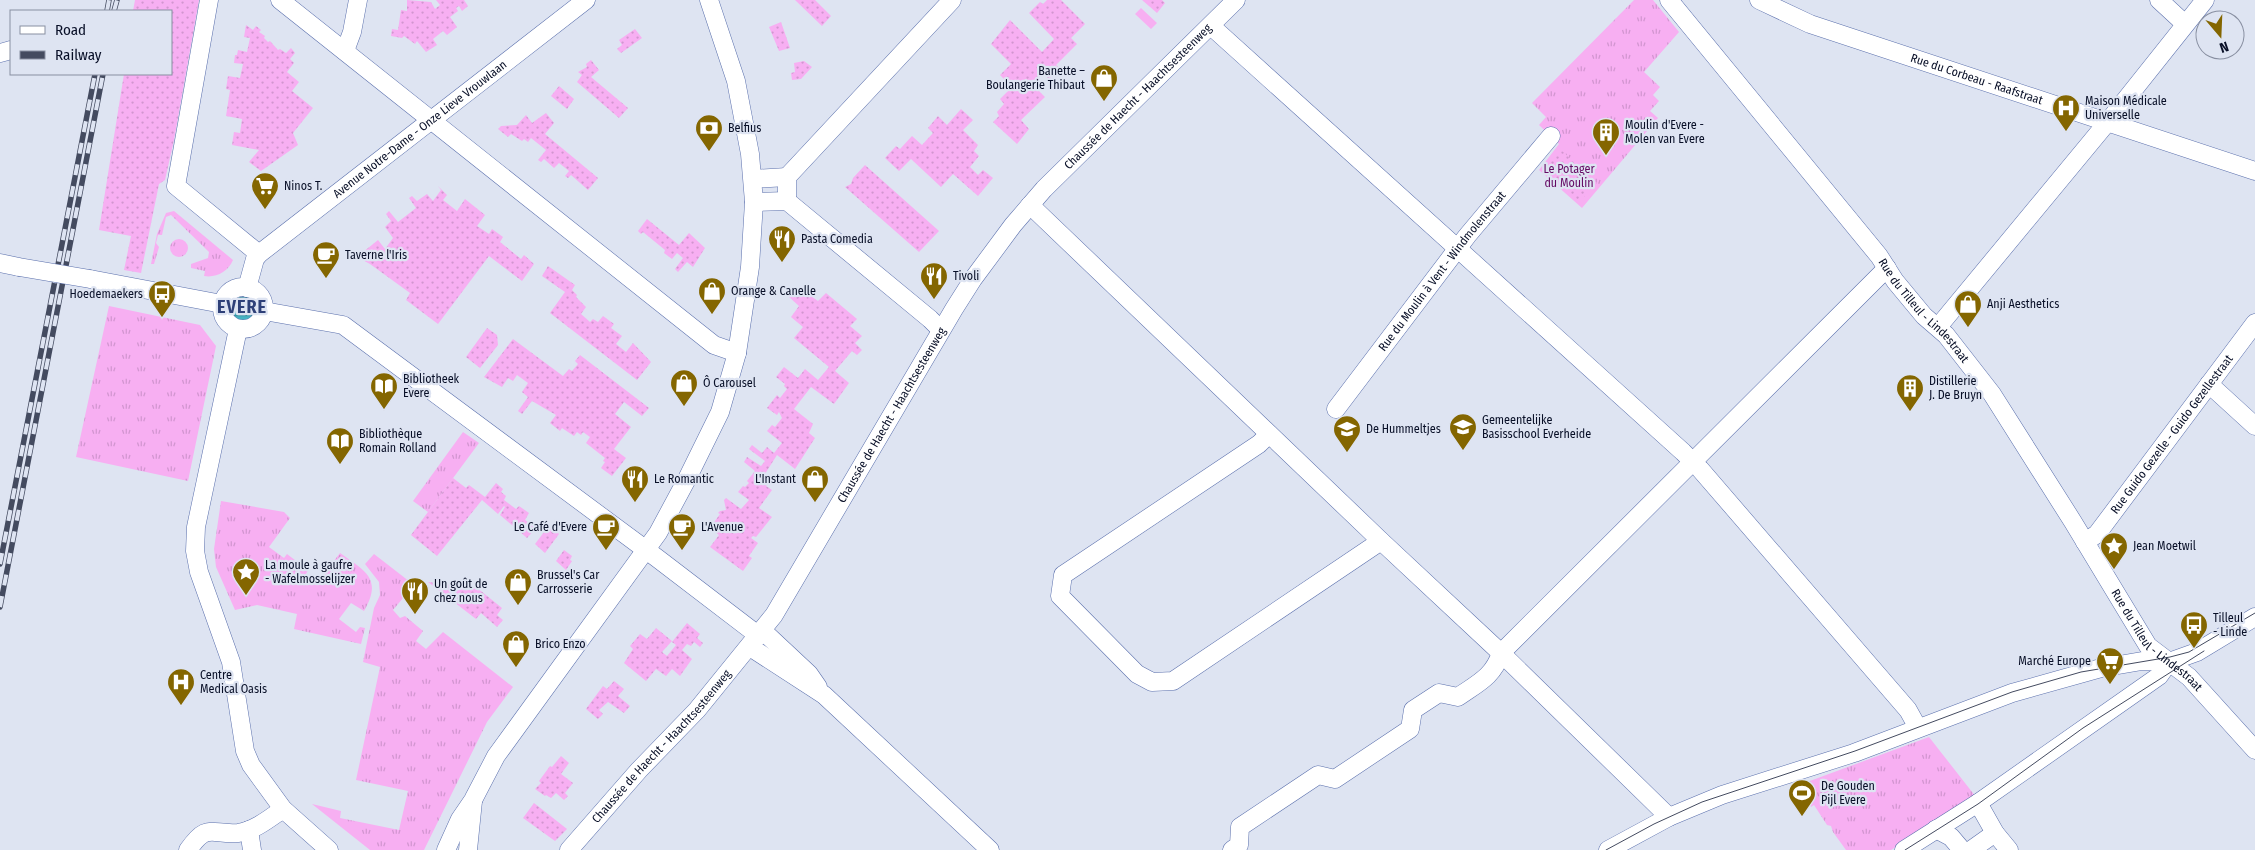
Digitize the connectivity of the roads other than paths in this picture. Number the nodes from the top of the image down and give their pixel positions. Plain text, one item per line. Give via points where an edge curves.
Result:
1 (208, 0) edge
2 (280, 0) edge
3 (358, 0) edge
4 (586, 0) edge
5 (709, 0) edge
6 (952, 0) edge
7 (1236, 0) edge
8 (1669, 0) edge
9 (1759, 0) edge
10 (2160, 0) edge
11 (2205, 0) edge
12 (2185, 24) junction
13 (1211, 26) junction
14 (345, 51) junction
15 (430, 121) junction
16 (2108, 122) junction
17 (1551, 136) dead end
18 (2255, 171) edge
19 (788, 177) junction
20 (753, 179) junction
21 (787, 201) junction
22 (754, 202) junction
23 (1030, 205) junction
24 (1458, 249) junction
25 (259, 254) junction
26 (0, 263) edge
27 (1887, 268) junction
28 (247, 288) junction
29 (222, 304) junction
30 (264, 311) junction
31 (2255, 323) edge
32 (1938, 327) junction
33 (238, 329) junction
34 (941, 330) junction
35 (737, 353) junction
36 (2209, 384) junction
37 (1336, 409) dead end
38 (2255, 426) edge
39 (1269, 434) junction
40 (1692, 461) junction
41 (1381, 541) junction
42 (2085, 542) junction
43 (645, 549) junction
44 (2255, 618) edge
45 (757, 638) junction
46 (1501, 653) junction
47 (2169, 662) junction
48 (1918, 728) junction
49 (2255, 750) edge
50 (473, 800) junction
51 (1978, 803) junction
52 (283, 809) junction
53 (1669, 817) junction
54 (1936, 829) junction
55 (249, 830) junction
56 (1994, 833) junction
57 (188, 850) edge
58 (252, 850) edge
59 (329, 850) edge
60 (446, 850) edge
61 (468, 850) edge
62 (569, 850) edge
63 (990, 850) edge
64 (1232, 850) edge
65 (1608, 850) edge
66 (1904, 850) edge
67 (1962, 850) edge
68 (1971, 850) edge
69 (2009, 850) edge

1 - 25 street via 176,186
2 - 14 street
3 - 14 street
4 - 15 street, Avenue Notre-Dame - Onze Lieve Vrouwlaan
5 - 20 street via 736,81
6 - 19 street
7 - 13 street, Chaussée de Haecht - Haachtsesteenweg
8 - 27 street, Rue du Tilleul - Lindestraat
9 - 16 street, Rue du Corbeau - Raafstraat via 1810,24
10 - 12 street
11 - 12 street
12 - 16 street
13 - 23 street, Chaussée de Haecht - Haachtsesteenweg
13 - 24 street
14 - 15 street
15 - 25 street, Avenue Notre-Dame - Onze Lieve Vrouwlaan
15 - 35 street via 714,345
16 - 18 street, Rue du Corbeau - Raafstraat
16 - 32 street
17 - 24 street, Rue du Moulin à Vent - Windmolenstraat
19 - 20 street
19 - 21 street
20 - 22 street
21 - 22 street
21 - 34 street
22 - 35 street via 750,267
23 - 34 street, Chaussée de Haecht - Haachtsesteenweg via 972,279
23 - 39 street
24 - 37 street, Rue du Moulin à Vent - Windmolenstraat
24 - 40 street
25 - 28 street
26 - 29 street, bridge
27 - 32 street, Rue du Tilleul - Lindestraat via 1924,316
27 - 40 street
28 - 29 street via 231,291
28 - 30 street via 258,293
29 - 33 street via 223,316
30 - 33 street via 255,325
30 - 43 street via 343,325
31 - 36 street, Rue Guido Gezelle - Guido Gezellestraat
32 - 42 street, Rue du Tilleul - Lindestraat via 1992,394
33 - 52 street via 196,528 195,551 199,572 231,662 245,751 256,773
34 - 45 street, Chaussée de Haecht - Haachtsesteenweg via 815,548
35 - 43 street via 720,412 658,533
36 - 38 street
36 - 42 street, Rue Guido Gezelle - Guido Gezellestraat via 2097,534
39 - 41 street
39 - 41 street via 1259,444 1063,575 1060,596 1137,674 1152,682 1173,681
40 - 46 street
40 - 48 street via 1908,710
41 - 46 street
42 - 47 street, Rue du Tilleul - Lindestraat via 2148,646
43 - 45 street
43 - 50 street via 496,756
44 - 47 street via 2197,652
45 - 62 street, Chaussée de Haecht - Haachtsesteenweg via 698,710 639,770
45 - 63 street via 824,695
46 - 53 street
46 - 64 street via 1496,668 1483,680 1458,697 1439,692 1413,710 1410,729 1343,774 1335,779 1318,775 1240,827 1238,846
47 - 48 street via 2142,661 2081,672 2012,692
47 - 49 street, Rue du Tilleul - Lindestraat via 2189,677
47 - 51 street via 2160,676
48 - 53 street via 1722,795
50 - 60 street
50 - 61 street
51 - 54 street
51 - 56 street
52 - 55 street
52 - 59 street
53 - 65 street
54 - 66 street
54 - 67 street via 1952,837
55 - 57 street via 201,833
55 - 58 street
56 - 68 street
56 - 69 street

